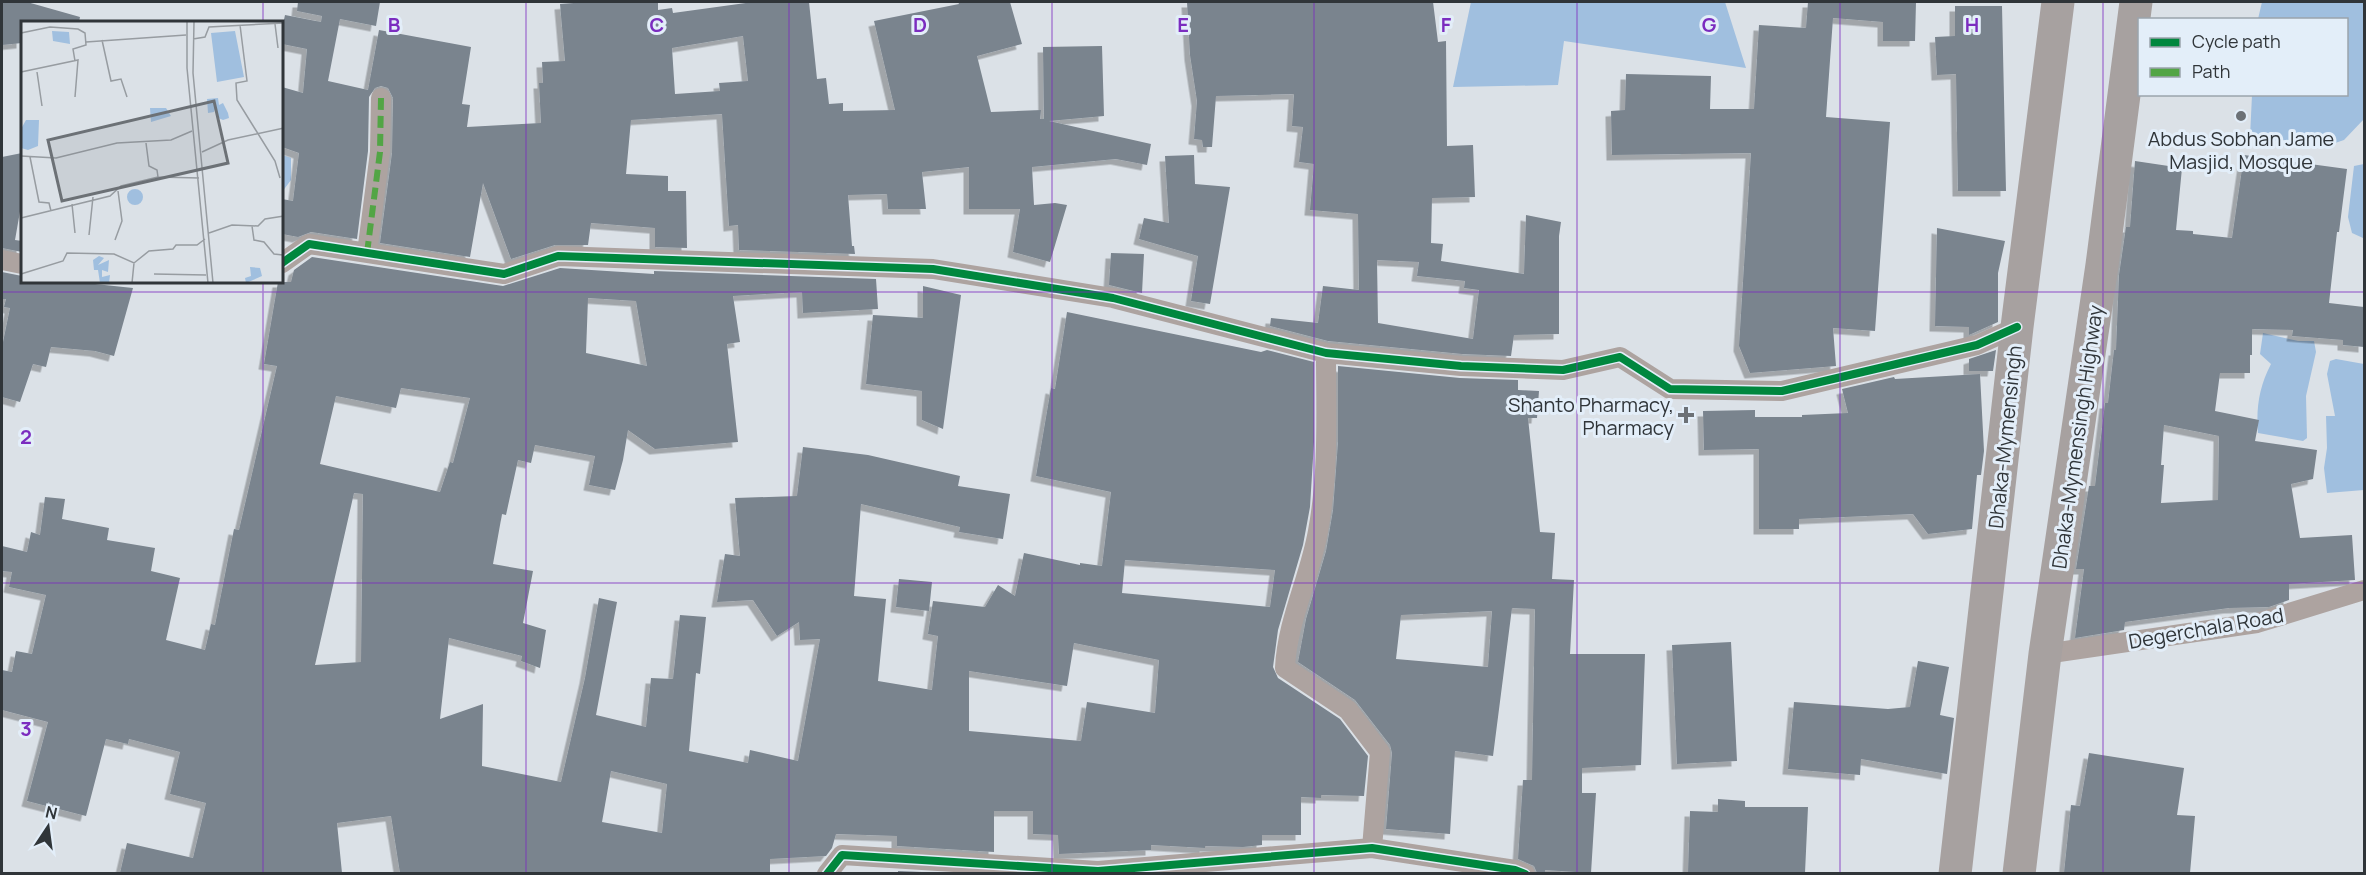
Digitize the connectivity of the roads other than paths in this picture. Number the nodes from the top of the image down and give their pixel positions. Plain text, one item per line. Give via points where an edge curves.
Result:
1 (2058, 2) edge
2 (2136, 2) edge
3 (381, 98) dead end
4 (367, 253) junction
5 (2, 260) edge
6 (284, 262) edge
7 (21, 264) edge
8 (2018, 327) junction
9 (1326, 353) junction
10 (2364, 590) edge
11 (2044, 654) junction
12 (1372, 848) junction
13 (827, 873) edge
14 (1525, 873) edge
15 (1955, 873) edge
16 (2019, 873) edge

1 - 8 highway, Dhaka-Mymensingh
2 - 11 highway, Dhaka-Mymensingh Highway via 2102,265
3 - 4 street via 380,152
4 - 6 street via 309,244
4 - 9 street via 504,274 558,256 933,269 1113,298
5 - 7 street
8 - 9 street via 1977,345 1782,391 1670,389 1620,357 1563,370 1461,366
8 - 15 highway, Dhaka-Mymensingh
9 - 12 street via 1326,456 1318,532 1287,645 1285,668 1348,711 1380,752
10 - 11 street, Degerchala Road via 2257,623
11 - 16 highway, Dhaka-Mymensingh Highway
12 - 13 street via 1098,871 842,855
12 - 14 street

